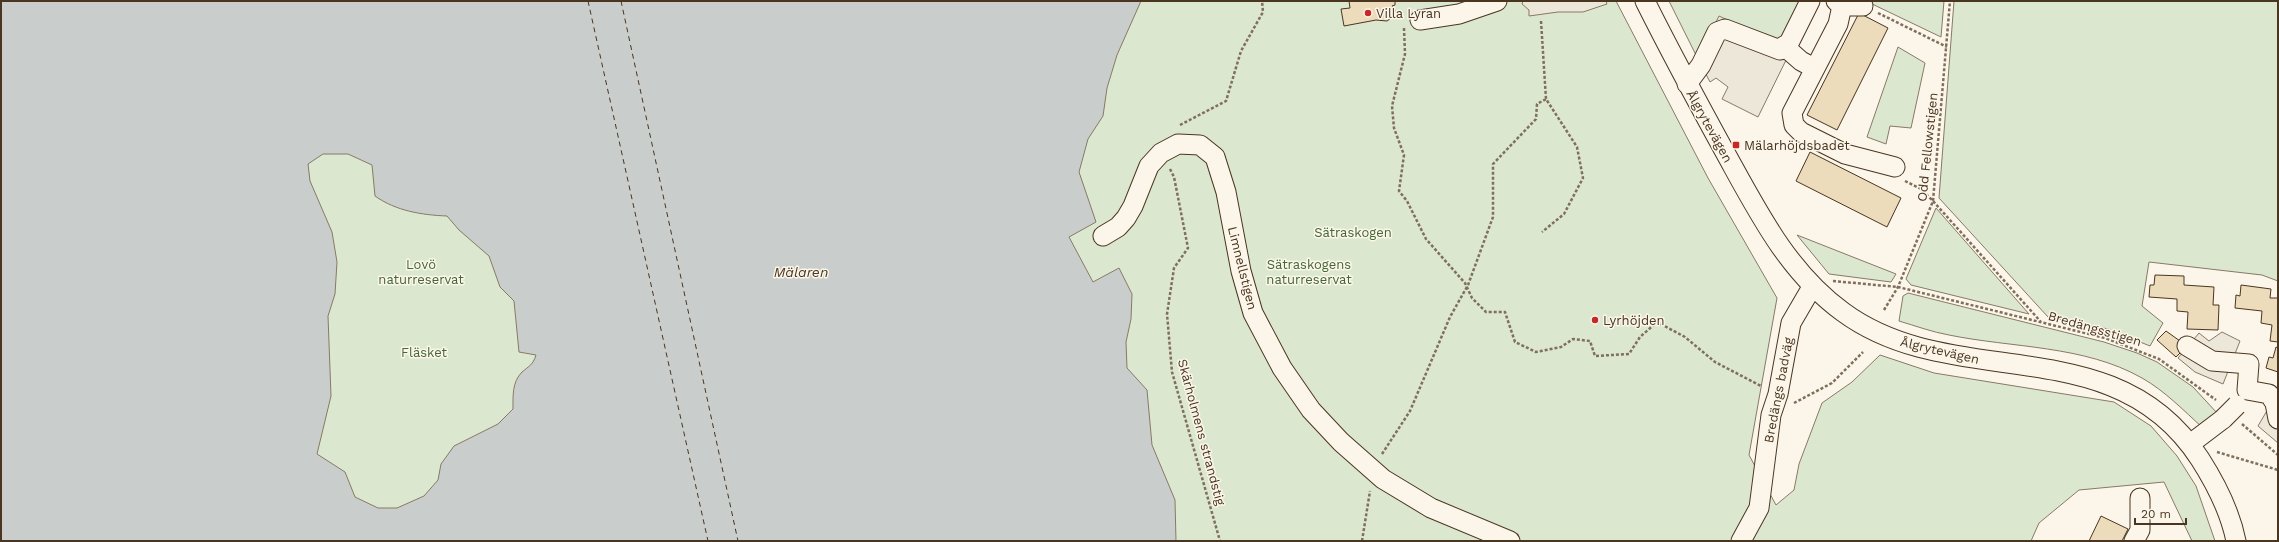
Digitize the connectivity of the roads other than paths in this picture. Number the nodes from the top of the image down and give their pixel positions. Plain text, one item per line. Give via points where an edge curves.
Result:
1 (1497, 1) edge
2 (1645, 1) edge
3 (1810, 1) edge
4 (1839, 3) edge
5 (1863, 6) road end
6 (1420, 20) road end
7 (1784, 46) junction
8 (1814, 68) junction
9 (1687, 84) junction
10 (1895, 167) road end
11 (1103, 236) dead end
12 (1812, 287) junction
13 (2187, 346) dead end
14 (2234, 408) junction
15 (2278, 419) edge
16 (2190, 444) junction
17 (2140, 498) dead end
18 (1510, 541) edge
19 (1741, 541) edge
20 (2134, 541) edge
21 (2236, 541) edge

1 - 6 street via 1459,14
2 - 9 street, Ålgrytevägen
3 - 7 street via 1789,42
4 - 5 street
4 - 8 street via 1838,24
7 - 8 street via 1801,61
7 - 9 street, Ålgrytevägen via 1780,50 1725,29 1717,32 1701,65
8 - 10 street via 1792,113 1794,125 1801,132 1845,154
9 - 12 street, Ålgrytevägen via 1762,221 1786,257
11 - 18 street, Limnellstigen via 1126,218 1149,166 1161,153 1178,144 1200,145 1215,156 1226,192 1240,271 1253,313 1282,368 1311,410 1341,442 1383,479 1431,508
12 - 16 street, Ålgrytevägen via 1843,313 1893,339 1963,357 2066,372 2106,383 2134,395 2157,411
12 - 19 street, Bredängs badväg via 1792,323 1778,394 1771,415 1759,508
13 - 14 street via 2212,361 2249,364
14 - 15 street via 2269,394 2275,403
14 - 16 street
16 - 21 street, Ålgrytevägen via 2222,496
17 - 20 street via 2140,530

